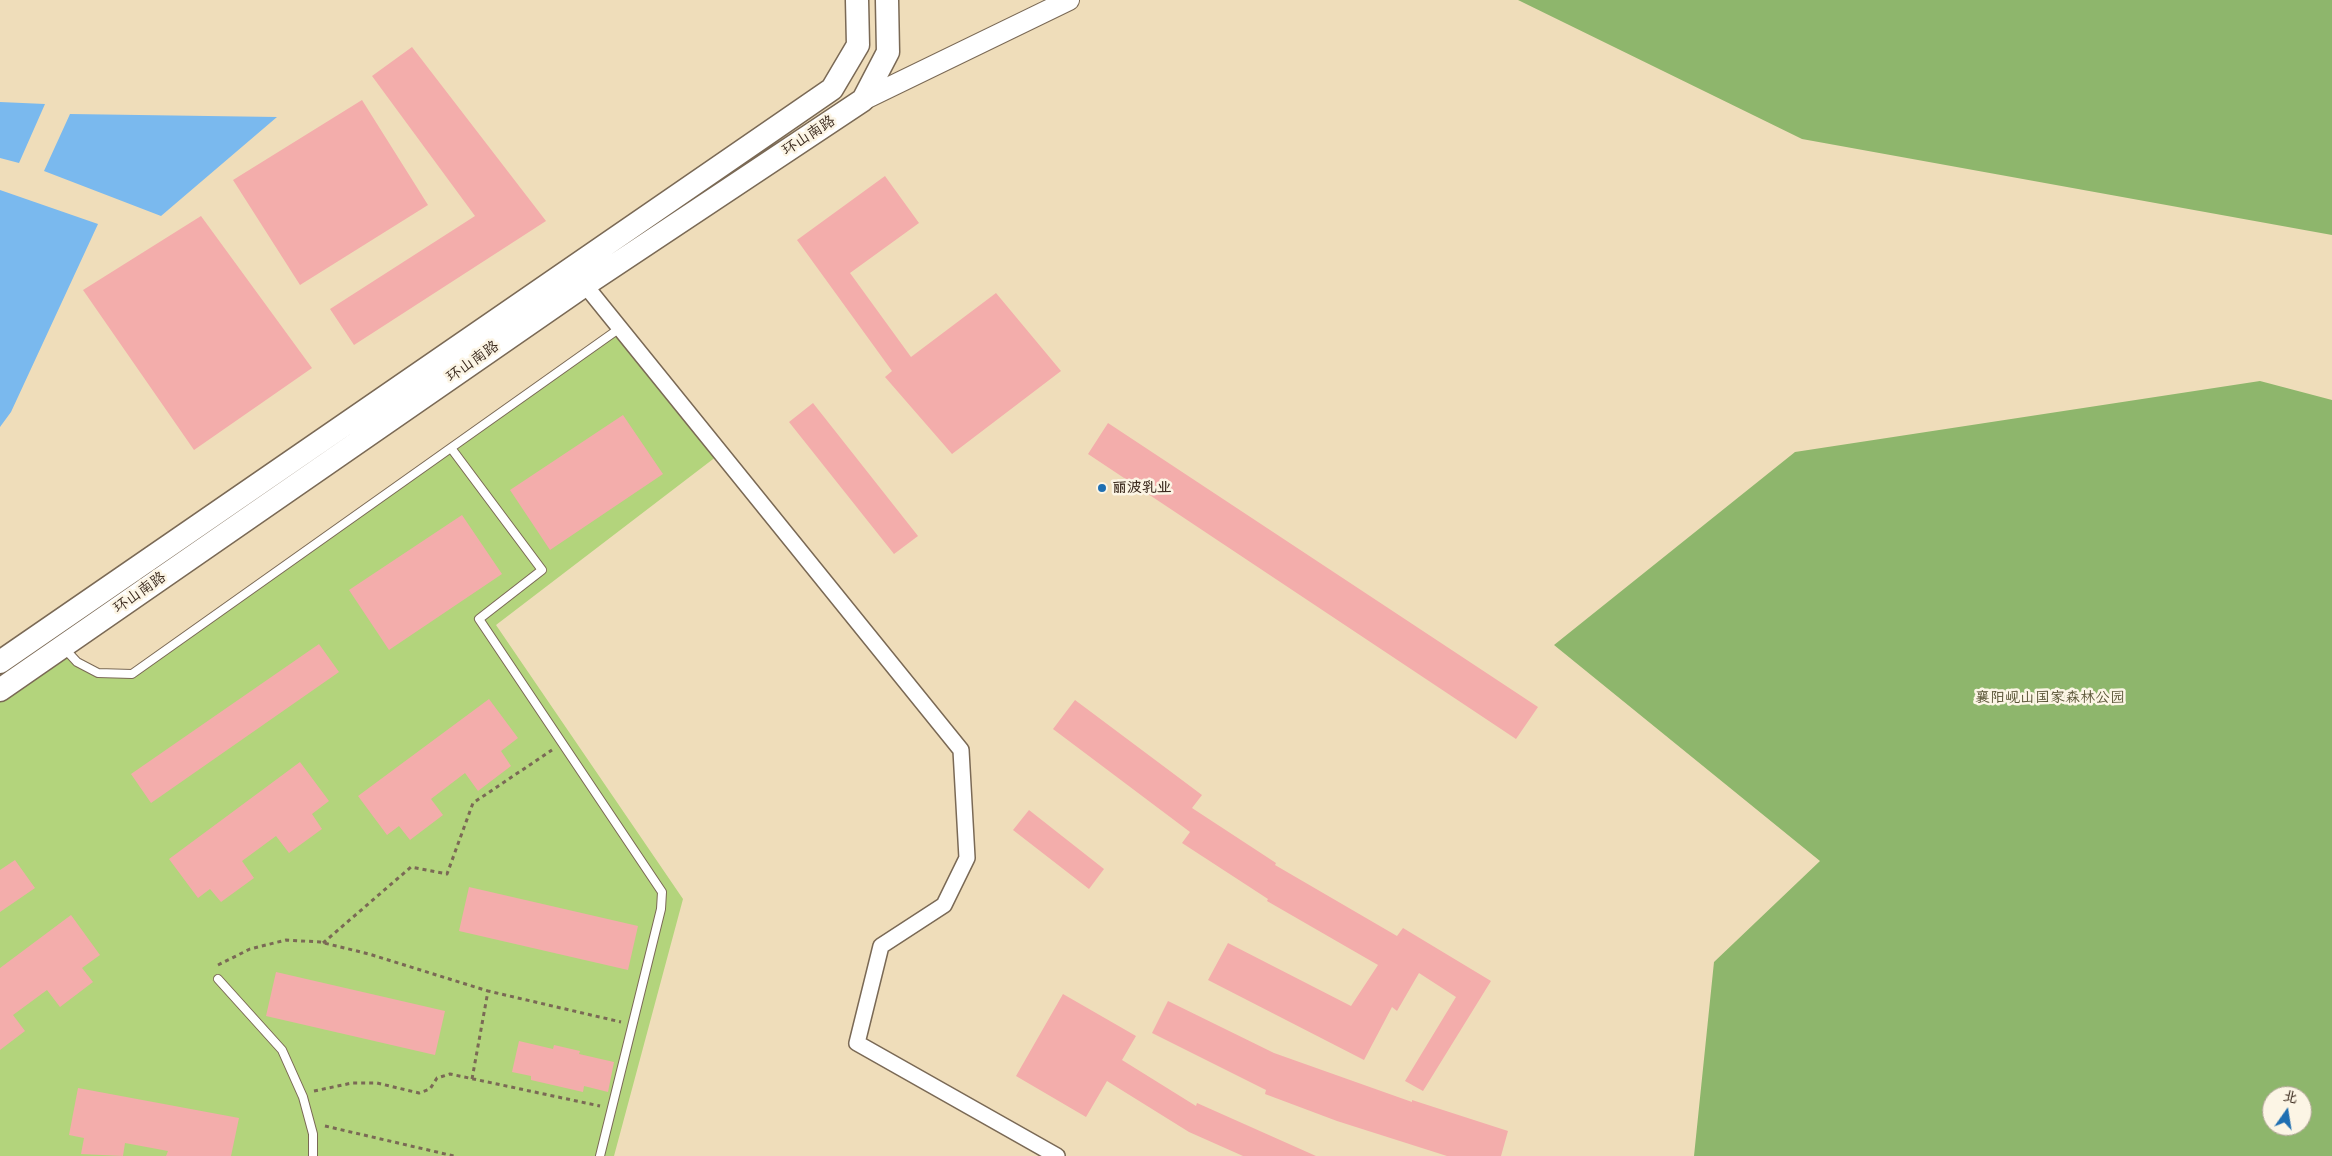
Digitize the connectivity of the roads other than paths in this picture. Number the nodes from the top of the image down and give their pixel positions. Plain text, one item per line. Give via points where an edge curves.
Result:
1 (857, 0) edge
2 (887, 0) edge
3 (1069, 0) edge
4 (863, 100) junction
5 (585, 285) junction
6 (620, 328) junction
7 (451, 448) junction
8 (62, 647) junction
9 (0, 662) edge
10 (0, 690) edge
11 (218, 979) dead end
12 (313, 1156) edge
13 (600, 1156) edge
14 (1057, 1156) edge

1 - 9 main road, 环山南路 via 858,44 832,89
2 - 4 main road, 环山南路 via 888,52
3 - 4 street
4 - 5 main road, 环山南路
5 - 6 street
5 - 8 main road, 环山南路
6 - 7 lane
6 - 14 street via 962,750 967,858 944,905 881,946 857,1043
7 - 8 lane via 132,674 98,673 77,662
7 - 13 lane via 542,570 479,619 662,892 661,909
8 - 10 main road, 环山南路
11 - 12 lane via 282,1050 302,1094 312,1134

